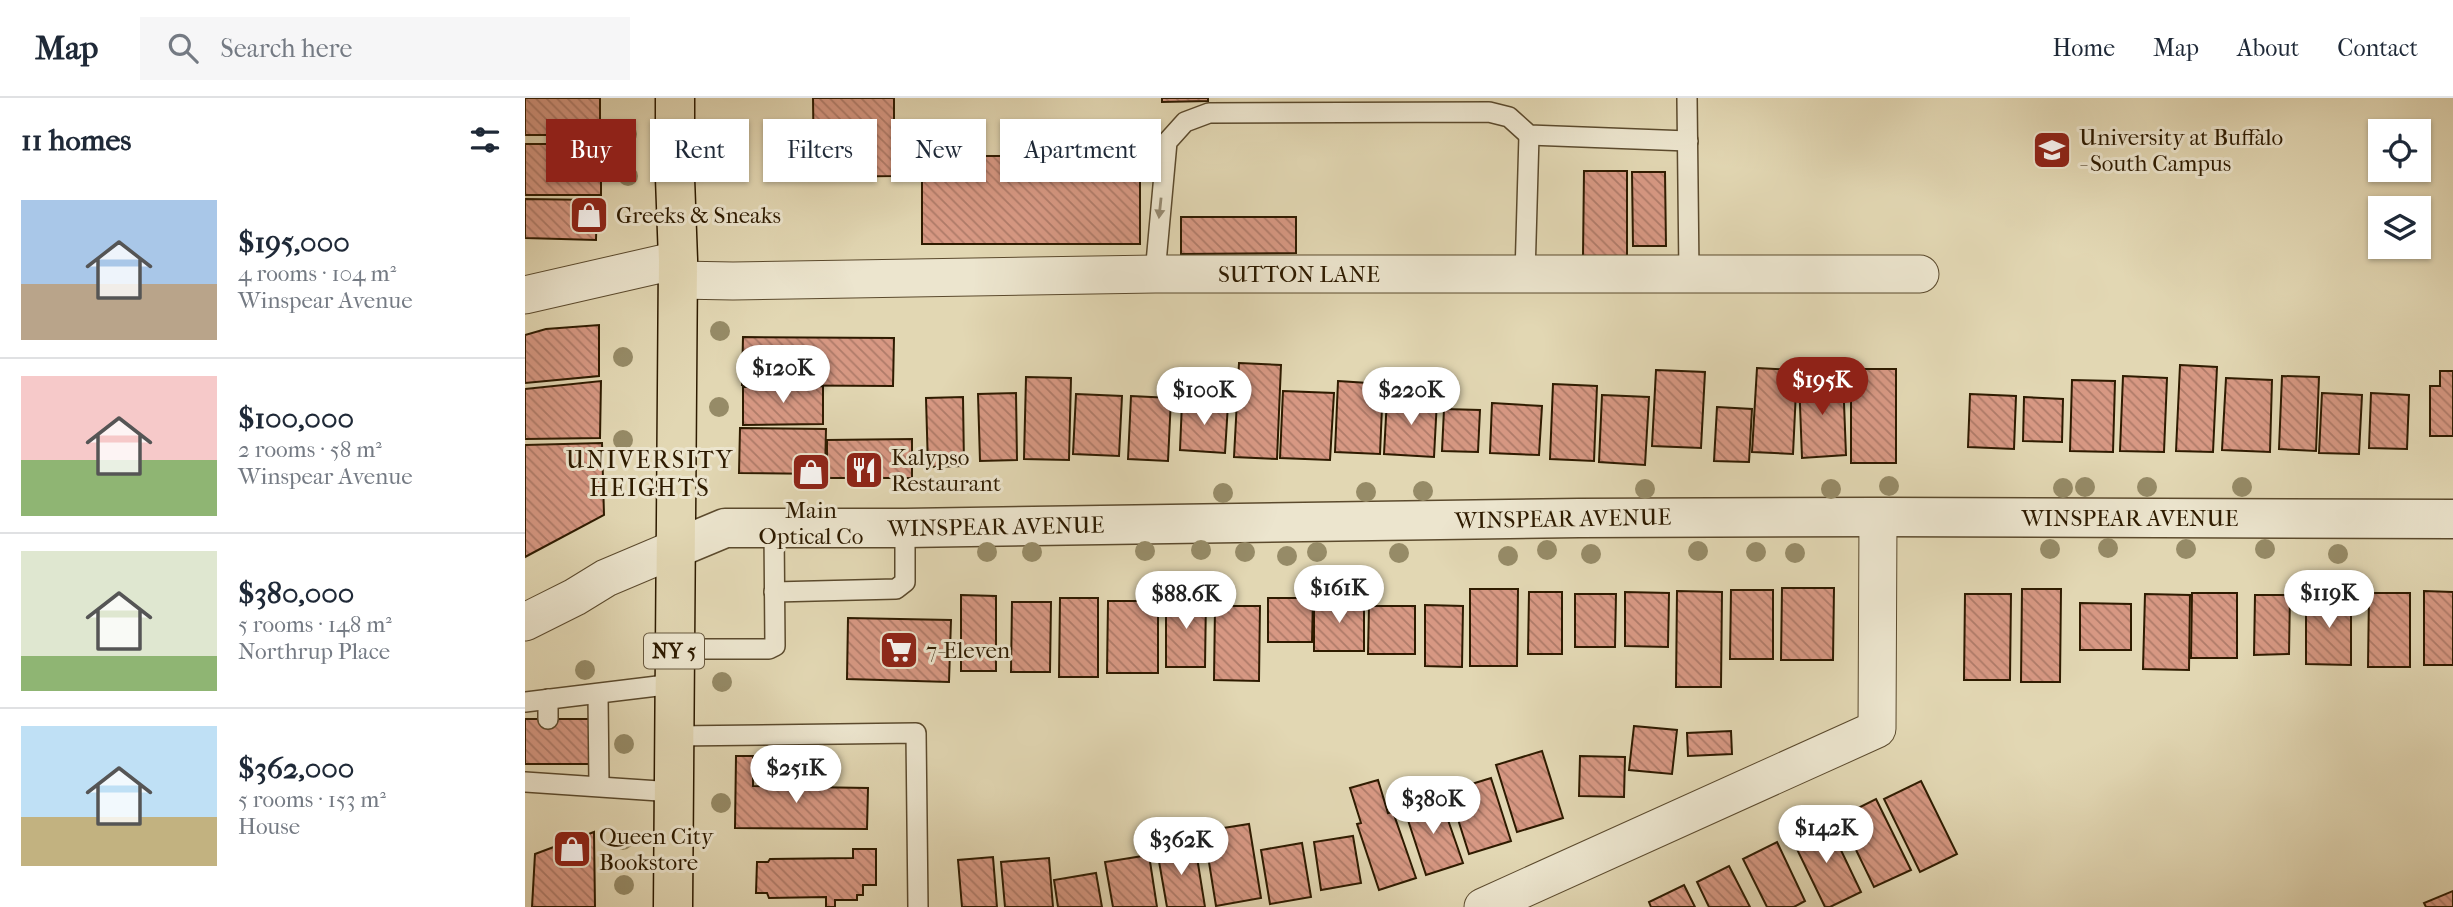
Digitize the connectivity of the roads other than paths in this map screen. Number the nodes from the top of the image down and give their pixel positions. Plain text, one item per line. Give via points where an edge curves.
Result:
1 (675, 98) edge
2 (1688, 98) edge
3 (1529, 135) junction
4 (1688, 141) junction
5 (678, 270) junction
6 (1689, 273) junction
7 (1155, 274) junction
8 (1920, 274) dead end
9 (1525, 275) junction
10 (525, 295) edge
11 (1878, 517) junction
12 (2453, 519) edge
13 (905, 528) junction
14 (774, 529) junction
15 (677, 548) junction
16 (774, 592) junction
17 (525, 622) edge
18 (674, 667) junction
19 (598, 695) junction
20 (548, 699) junction
21 (525, 702) edge
22 (548, 719) dead end
23 (674, 736) junction
24 (525, 782) edge
25 (599, 785) junction
26 (674, 792) junction
27 (673, 907) edge
28 (918, 907) edge
29 (1483, 907) edge

1 - 5 main road, NY 5
2 - 4 lane
3 - 4 lane
3 -> 7 lane via 1509,117 1489,111 1209,113 1185,122 1167,142
3 - 9 lane
4 - 6 lane
5 - 7 street, SUTTON LANE via 733,281
5 - 10 street, SUTTON LANE
5 - 15 main road, NY 5
6 - 8 street, SUTTON LANE
6 - 9 street, SUTTON LANE
7 - 9 street, SUTTON LANE
11 - 12 street, WINSPEAR AVENUE
11 - 13 street, WINSPEAR AVENUE
11 - 29 street via 1877,729
13 - 14 street, WINSPEAR AVENUE
13 - 16 lane via 905,582 896,589
14 - 15 street, WINSPEAR AVENUE via 725,528
14 - 16 lane
15 - 17 street via 606,578
15 - 18 main road, NY 5
16 - 18 lane via 775,646
18 - 19 lane
18 - 23 main road, NY 5
19 - 20 lane
19 - 25 lane
20 - 21 lane
20 - 22 lane
23 - 26 main road, NY 5
23 - 28 lane via 916,733
24 - 25 lane via 551,774
25 - 26 lane
26 - 27 main road, NY 5

